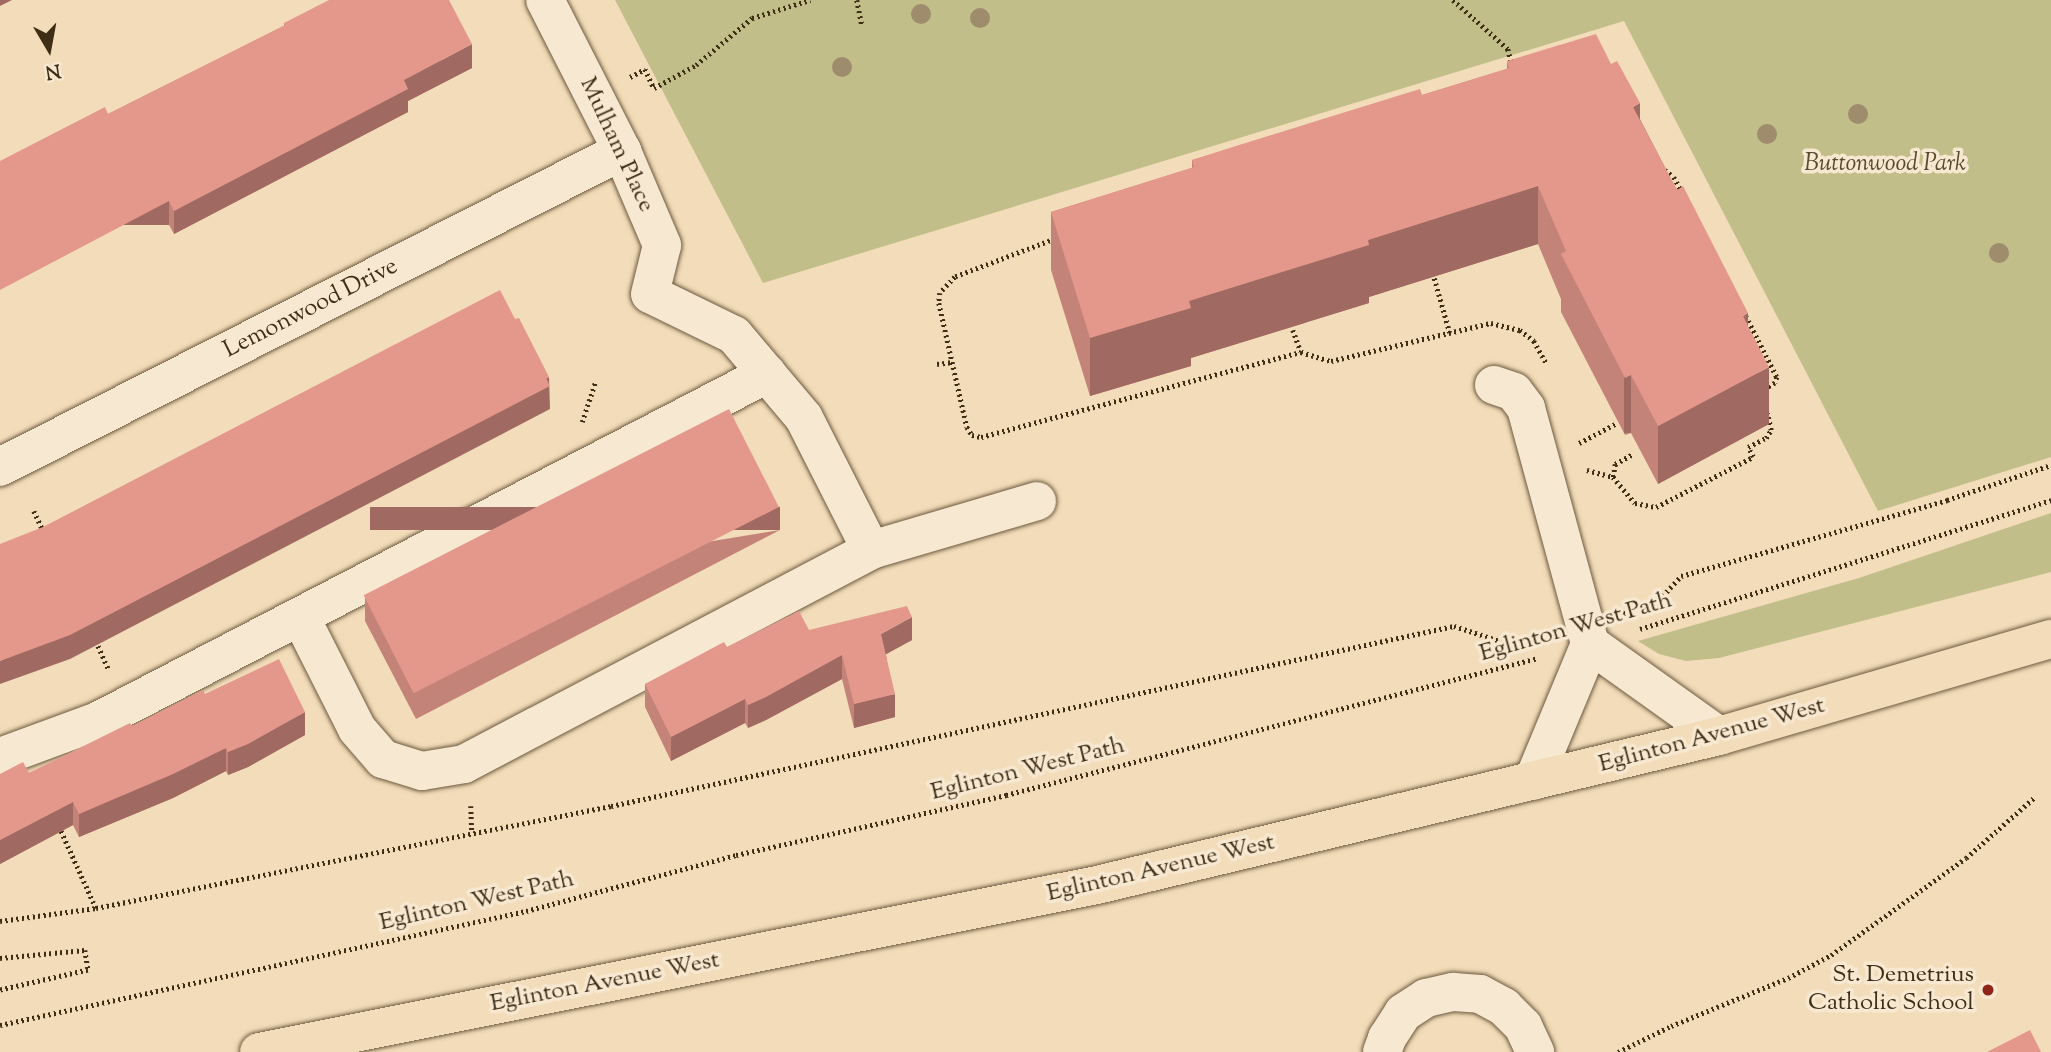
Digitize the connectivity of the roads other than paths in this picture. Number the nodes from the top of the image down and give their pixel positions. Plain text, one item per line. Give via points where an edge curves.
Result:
1 (545, 0) edge
2 (622, 151) junction
3 (768, 374) junction
4 (1494, 385) dead end
5 (0, 467) edge
6 (1037, 501) dead end
7 (871, 550) junction
8 (301, 618) junction
9 (1587, 634) junction
10 (2051, 639) edge
11 (1719, 736) junction
12 (0, 757) edge
13 (1533, 781) junction
14 (259, 1052) edge
15 (1382, 1052) edge
16 (1535, 1052) edge

1 - 2 street, Mulham Place
2 - 3 street, Mulham Place via 662,245 650,294 734,335
2 - 5 street, Lemonwood Drive
3 - 7 street via 804,418
3 - 8 street
4 - 9 street via 1514,393 1526,408
6 - 7 street
7 - 8 street via 464,764 422,771 383,759 357,729
8 - 12 street via 98,721
9 - 11 street
9 - 13 street
10 - 11 main road, Eglinton Avenue West
11 - 13 main road, Eglinton Avenue West
13 - 14 main road, Eglinton Avenue West via 1097,885
15 - 16 street via 1404,1013 1426,998 1453,992 1480,994 1504,1007 1523,1026

